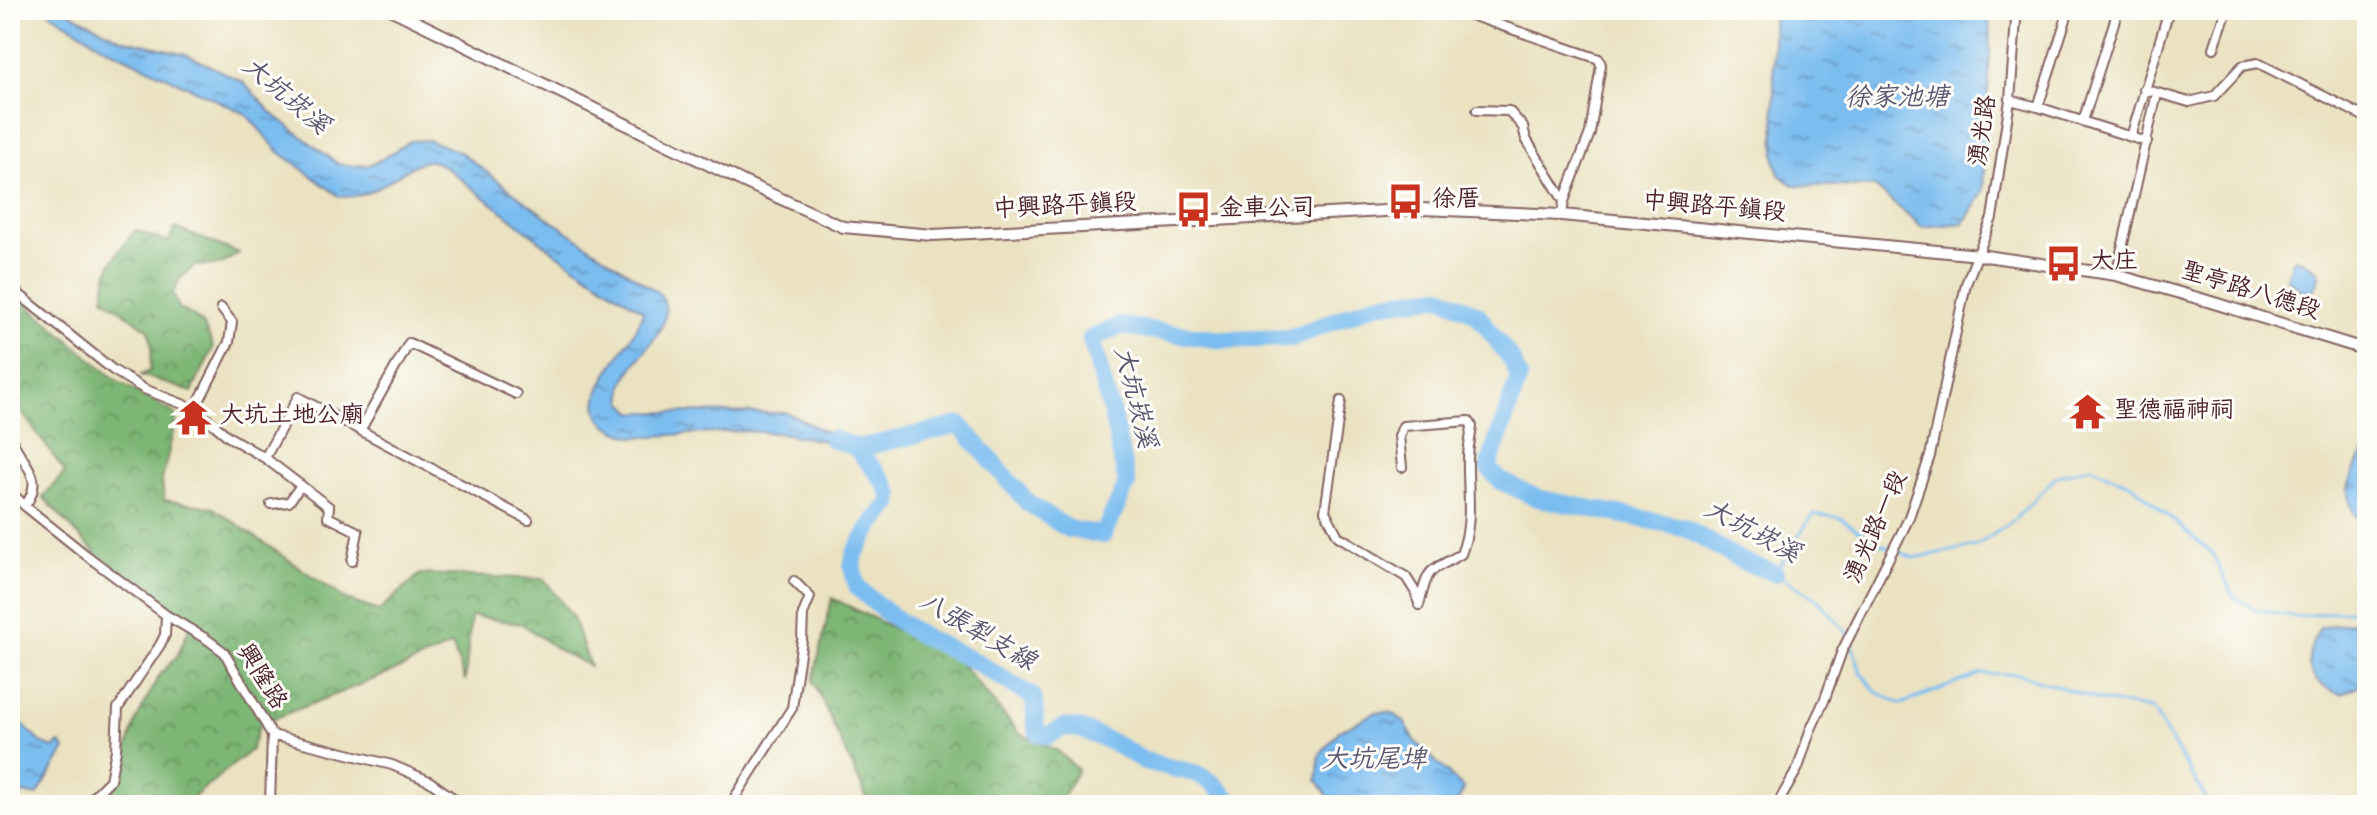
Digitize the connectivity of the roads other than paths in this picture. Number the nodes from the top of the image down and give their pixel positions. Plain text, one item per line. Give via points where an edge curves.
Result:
1 (392, 10) edge
2 (1456, 10) edge
3 (2018, 10) edge
4 (2069, 10) edge
5 (2118, 10) edge
6 (2169, 10) edge
7 (2227, 10) edge
8 (2214, 48) dead end
9 (2144, 89) junction
10 (2157, 93) junction
11 (2010, 100) junction
12 (2038, 107) junction
13 (1477, 110) dead end
14 (2367, 118) edge
15 (2083, 121) junction
16 (2131, 137) junction
17 (2147, 142) junction
18 (1564, 201) junction
19 (1562, 215) junction
20 (1979, 255) junction
21 (2116, 275) junction
22 (10, 287) edge
23 (221, 308) dead end
24 (2367, 350) edge
25 (516, 394) dead end
26 (1341, 401) dead end
27 (195, 409) junction
28 (361, 429) junction
29 (10, 436) edge
30 (265, 458) junction
31 (1402, 467) dead end
32 (301, 485) junction
33 (10, 491) edge
34 (271, 504) dead end
35 (25, 506) junction
36 (528, 520) dead end
37 (352, 561) dead end
38 (794, 581) dead end
39 (166, 615) junction
40 (272, 735) junction
41 (85, 805) edge
42 (270, 805) edge
43 (463, 805) edge
44 (730, 805) edge
45 (1777, 805) edge

1 - 19 street, 中興路平鎮段 via 843,227 933,235 1422,209
2 - 18 street via 1599,59 1590,133
3 - 11 street, 湧光路
4 - 12 street
5 - 15 street
6 - 9 street
7 - 8 street
9 - 10 street
9 - 16 street
10 - 14 street via 2189,102 2214,96 2242,66 2258,63
10 - 17 street
11 - 12 street
11 - 20 street, 湧光路 via 1992,218
12 - 15 street
13 - 18 street via 1509,111
15 - 16 street
16 - 17 street
17 - 21 street
18 - 19 street
19 - 20 street, 中興路平鎮段
20 - 21 street, 聖亭路八德段
20 - 45 street, 湧光路一段 via 1966,284 1930,456 1908,520 1842,651 1798,768
21 - 24 street, 聖亭路八德段
22 - 27 street via 113,370
23 - 27 street via 232,322 229,342
25 - 28 street via 409,343
26 - 31 street via 1325,511 1338,536 1406,577 1419,605 1431,569 1461,554 1466,541 1471,506 1469,421 1403,426
27 - 30 street
28 - 30 street via 298,397
28 - 36 street
29 - 35 street via 34,474 34,493
30 - 32 street
32 - 34 street via 289,502
32 - 37 street via 329,507 328,517 358,532
33 - 35 street, 興隆路
35 - 39 street, 興隆路
38 - 44 street via 810,597 803,614 792,708
39 - 40 street, 興隆路 via 224,652
39 - 41 street via 160,645 118,708 110,780
40 - 42 street
40 - 43 street, 興隆路 via 392,765 429,781

